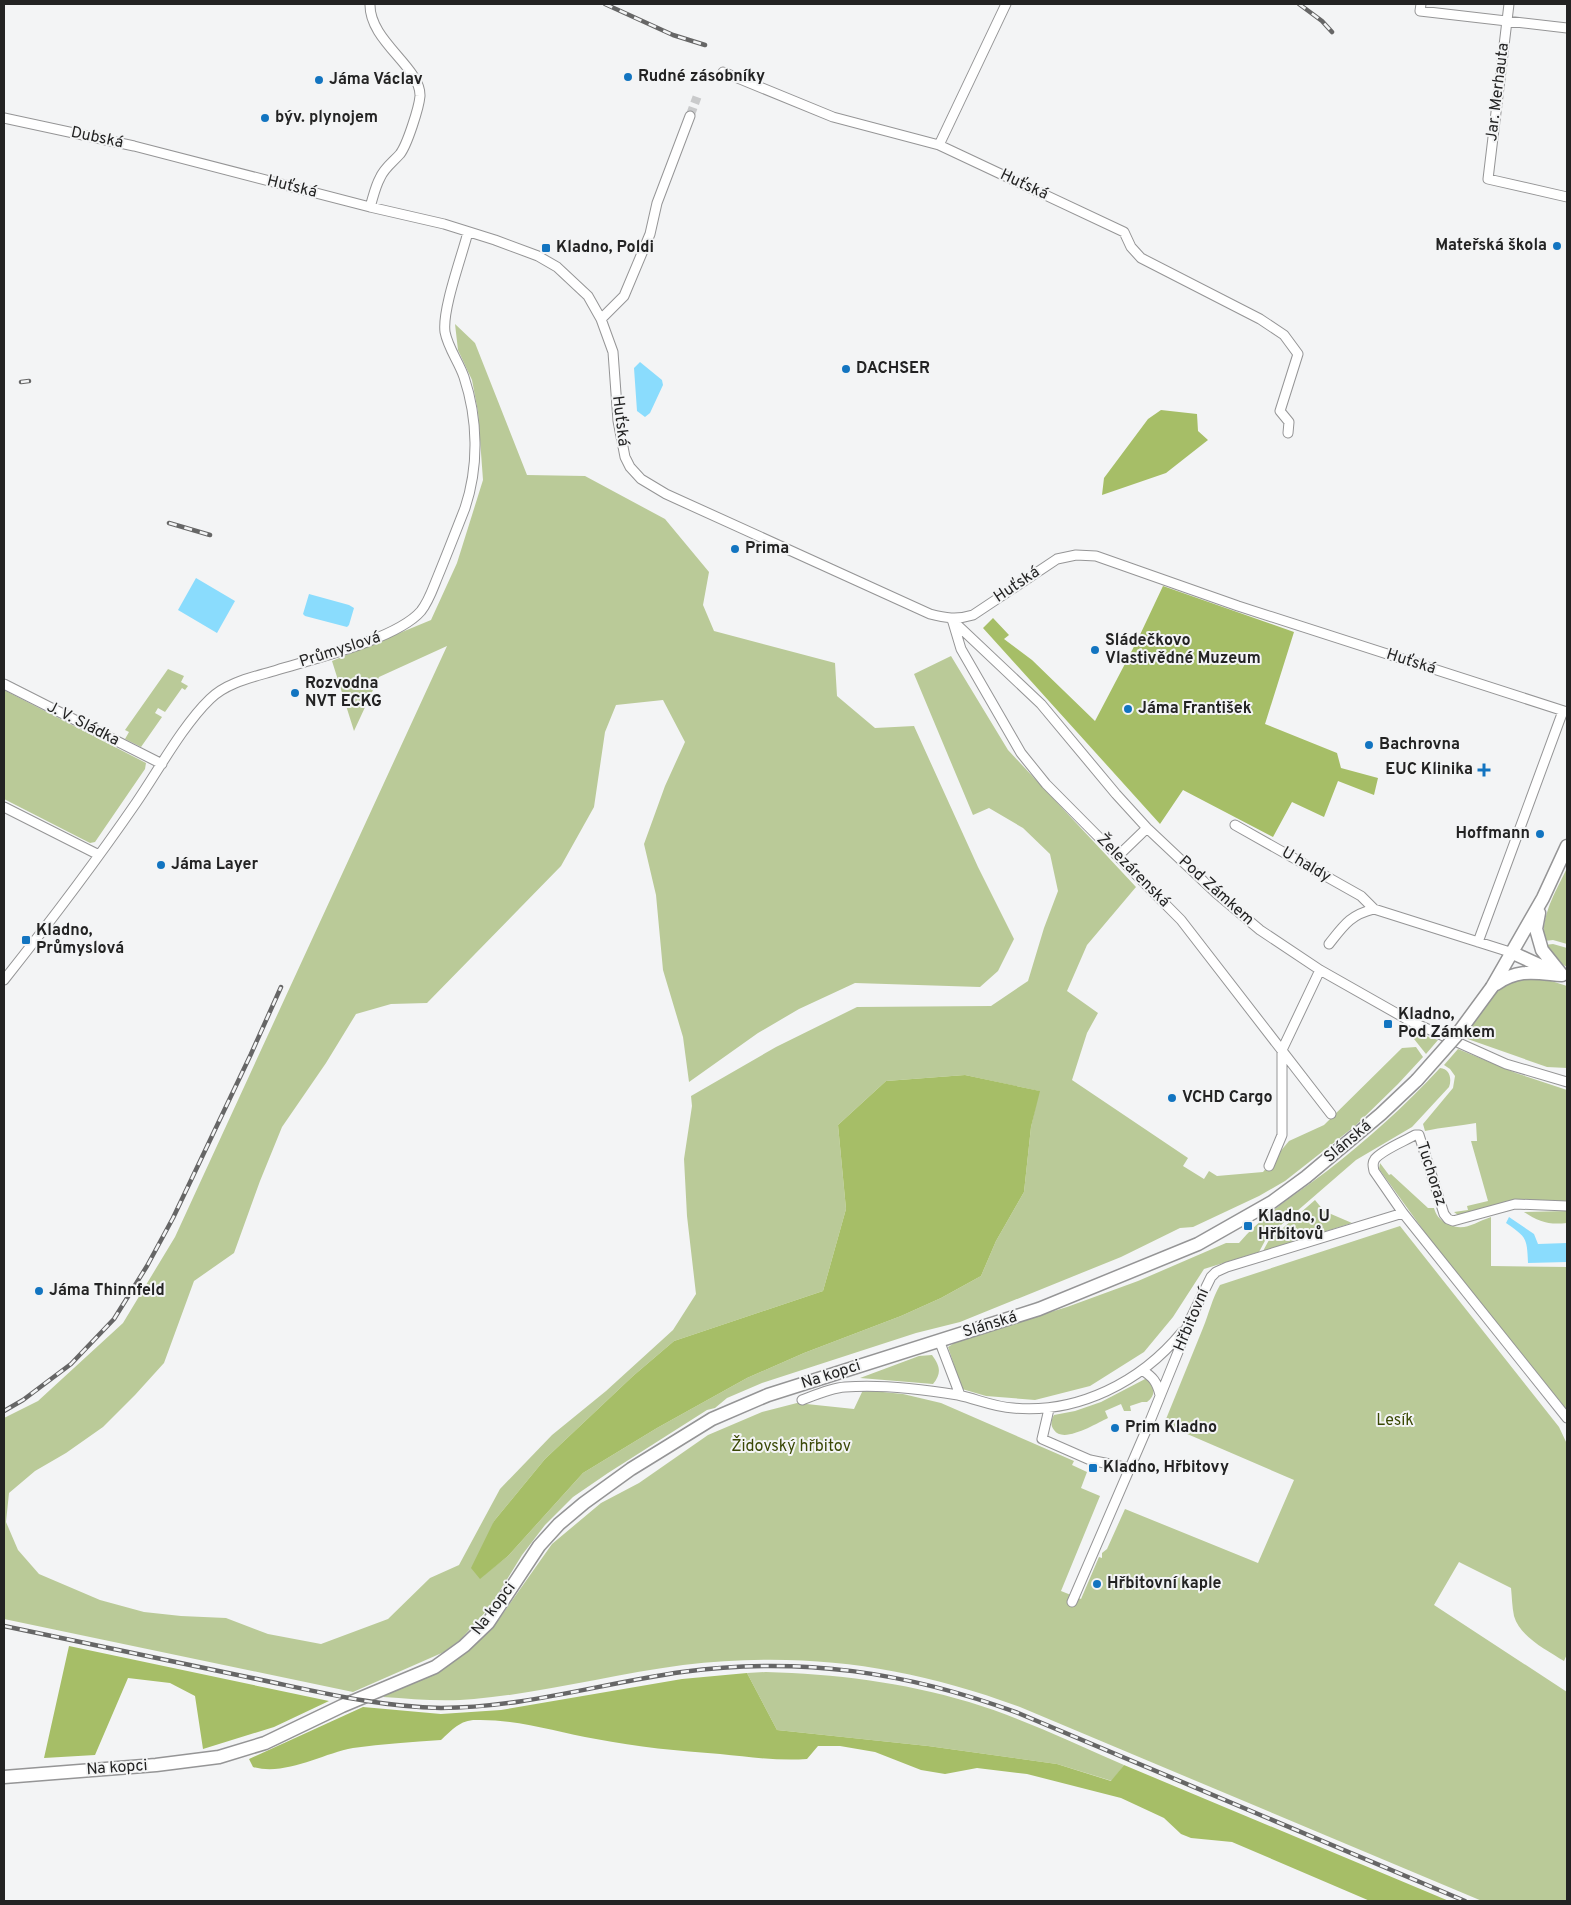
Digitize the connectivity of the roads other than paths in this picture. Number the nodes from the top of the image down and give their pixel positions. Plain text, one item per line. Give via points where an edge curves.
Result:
1 (370, 4) edge
2 (1006, 4) edge
3 (1509, 4) edge
4 (1420, 7) edge
5 (1507, 20) junction
6 (1567, 28) edge
7 (723, 72) dead end
8 (690, 116) tunnel mouth
9 (4, 118) edge
10 (940, 145) junction
11 (189, 160) joint
12 (1567, 197) edge
13 (370, 207) junction
14 (468, 232) junction
15 (601, 319) junction
16 (1288, 433) dead end
17 (951, 618) junction
18 (4, 684) edge
19 (1565, 711) edge
20 (162, 764) junction
21 (4, 807) edge
22 (1235, 825) dead end
23 (1147, 828) junction
24 (1567, 846) edge
25 (99, 855) junction
26 (1118, 856) junction
27 (1541, 900) junction
28 (1374, 909) junction
29 (1478, 942) junction
30 (1329, 944) dead end
31 (1513, 953) junction
32 (1320, 970) junction
33 (1564, 976) edge
34 (4, 980) edge
35 (1492, 987) junction
36 (1282, 1050) junction
37 (1545, 1076) junction
38 (1567, 1076) edge
39 (1567, 1082) edge
40 (1331, 1114) dead end
41 (1269, 1166) dead end
42 (1567, 1206) edge
43 (1403, 1213) junction
44 (1188, 1324) junction
45 (939, 1340) junction
46 (1142, 1370) junction
47 (1160, 1395) junction
48 (960, 1396) junction
49 (802, 1400) dead end
50 (1049, 1409) junction
51 (1567, 1418) edge
52 (1129, 1468) junction
53 (1072, 1602) dead end
54 (4, 1776) edge

1 - 13 street via 377,32 411,74 420,96 406,144 380,177
2 - 10 street
3 - 5 street, Jar. Merhauta
4 - 5 street
5 - 6 street
5 - 12 street, Jar. Merhauta via 1488,179
7 - 10 street, Huťská via 833,117
8 - 15 street via 657,203 650,234 624,296
9 - 11 street, Dubská
10 - 16 street, Huťská via 1124,232 1140,258 1260,319 1284,335 1298,354 1280,411 1289,422
11 - 13 street, Huťská
13 - 14 street, Huťská
14 - 15 street, Huťská via 538,256 557,267 588,296
14 - 20 street, Průmyslová via 445,328 468,390 475,464 465,506 424,606 409,622 383,636 221,690 204,705
15 - 17 street, Huťská via 613,352 621,446 630,467 641,479 666,494 912,606
17 - 19 street, Huťská via 973,615 1057,559 1076,555 1096,556 1238,606
17 - 23 street, Pod Zámkem via 1041,704
17 - 26 street, Železárenská via 961,649 1021,754 1046,784
18 - 20 street, J. V. Sládka
19 - 29 street
20 - 25 street, Průmyslová
21 - 25 street
22 - 28 street, U haldy via 1361,896
23 - 26 street
23 - 32 street, Pod Zámkem via 1260,930
24 - 27 main road
25 - 34 street, Průmyslová
26 - 36 street, Železárenská via 1181,920
27 - 31 main road, Slánská
27 - 33 main road via 1536,929 1542,950
28 - 29 street
28 - 30 street via 1346,921
29 - 31 street
31 - 33 main road
31 - 35 main road, Slánská
32 - 36 street
32 - 37 street, Pod Zámkem via 1436,1033 1506,1064
33 - 35 main road via 1526,973 1508,976
35 - 45 main road, Slánská, bridge via 1456,1036 1417,1080 1381,1114 1272,1202 1198,1244 1039,1309
36 - 40 street, Železárenská
36 - 41 street via 1282,1135
37 - 38 street, Pod Zámkem
37 - 39 street, Pod Zámkem
42 - 43 street, Tuchoraz via 1515,1204 1453,1221 1448,1219 1420,1136 1415,1135 1374,1160 1373,1168
43 - 44 street, Hřbitovní via 1220,1270 1209,1280
43 - 51 street
44 - 46 street via 1170,1347
44 - 47 street, Hřbitovní
45 - 48 street
45 - 54 main road, Na kopci via 768,1395 712,1419 631,1468 559,1524 540,1546 488,1623 435,1667 265,1742 219,1757 156,1766
46 - 47 street via 1152,1377
46 - 50 street via 1099,1395
47 - 52 street, Hřbitovní
48 - 49 street via 883,1386 843,1387
48 - 50 street via 1012,1408
50 - 52 street via 1042,1439 1090,1460
52 - 53 street, Hřbitovní

